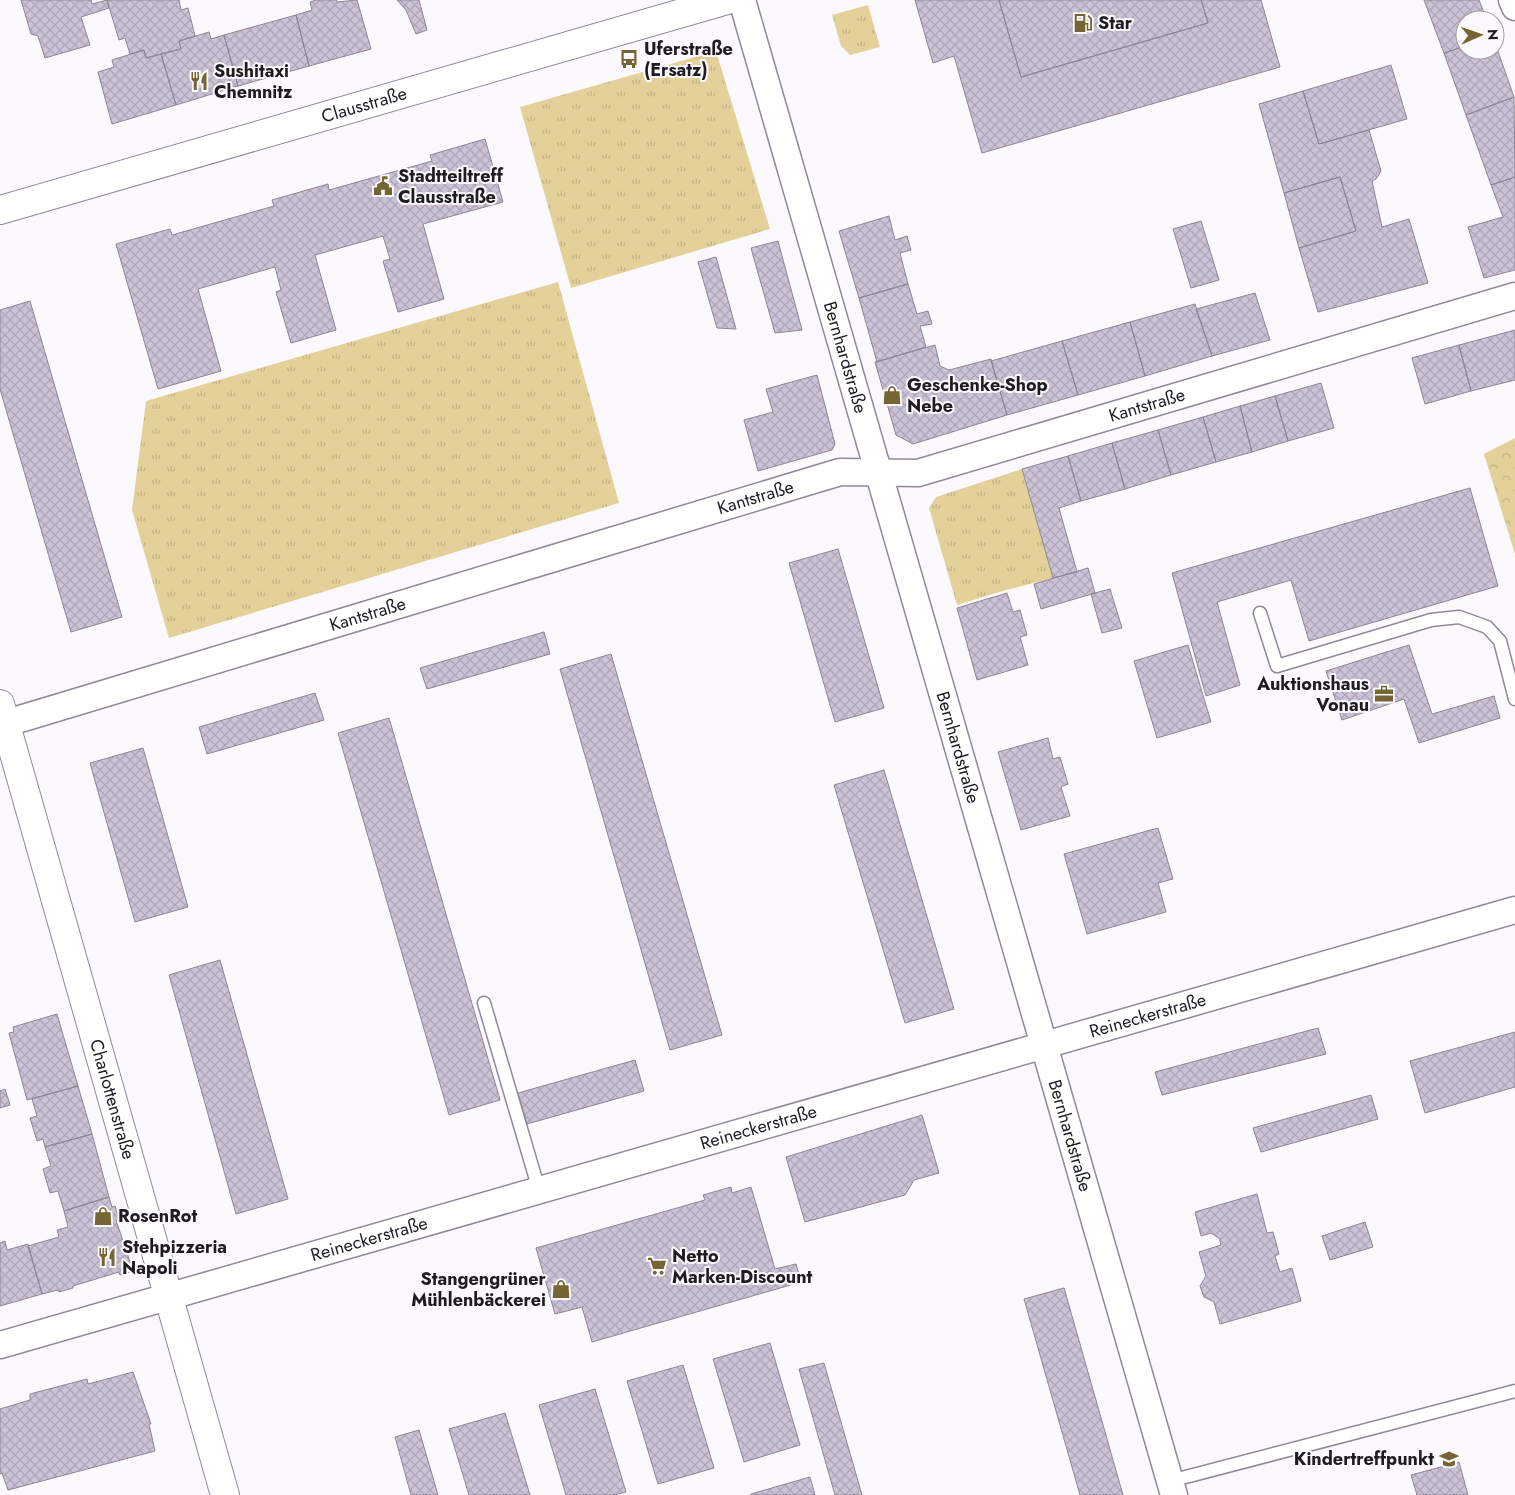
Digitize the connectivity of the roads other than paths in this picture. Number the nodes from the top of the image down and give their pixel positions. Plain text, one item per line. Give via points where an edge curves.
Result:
1 (726, 0) edge
2 (742, 0) edge
3 (1512, 0) edge
4 (1515, 7) edge
5 (0, 210) edge
6 (1515, 296) edge
7 (879, 473) junction
8 (1260, 613) dead end
9 (1515, 699) edge
10 (2, 717) edge
11 (1515, 910) edge
12 (484, 1003) dead end
13 (1044, 1045) junction
14 (538, 1190) junction
15 (168, 1296) junction
16 (0, 1345) edge
17 (1515, 1391) edge
18 (1172, 1488) edge
19 (225, 1495) edge

1 - 5 street, Clausstraße
2 - 7 street, Bernhardstraße
3 - 4 street
6 - 7 street, Kantstraße via 918,473
7 - 10 street, Kantstraße via 840,472
7 - 13 street, Bernhardstraße
8 - 9 lane via 1277,666 1430,620 1459,617 1488,627 1500,641
10 - 15 street, Charlottenstraße
11 - 13 street, Reineckerstraße
12 - 14 lane
13 - 14 street, Reineckerstraße
13 - 18 street, Bernhardstraße
14 - 15 street, Reineckerstraße
15 - 16 street, Reineckerstraße
15 - 19 street, Charlottenstraße
17 - 18 lane

